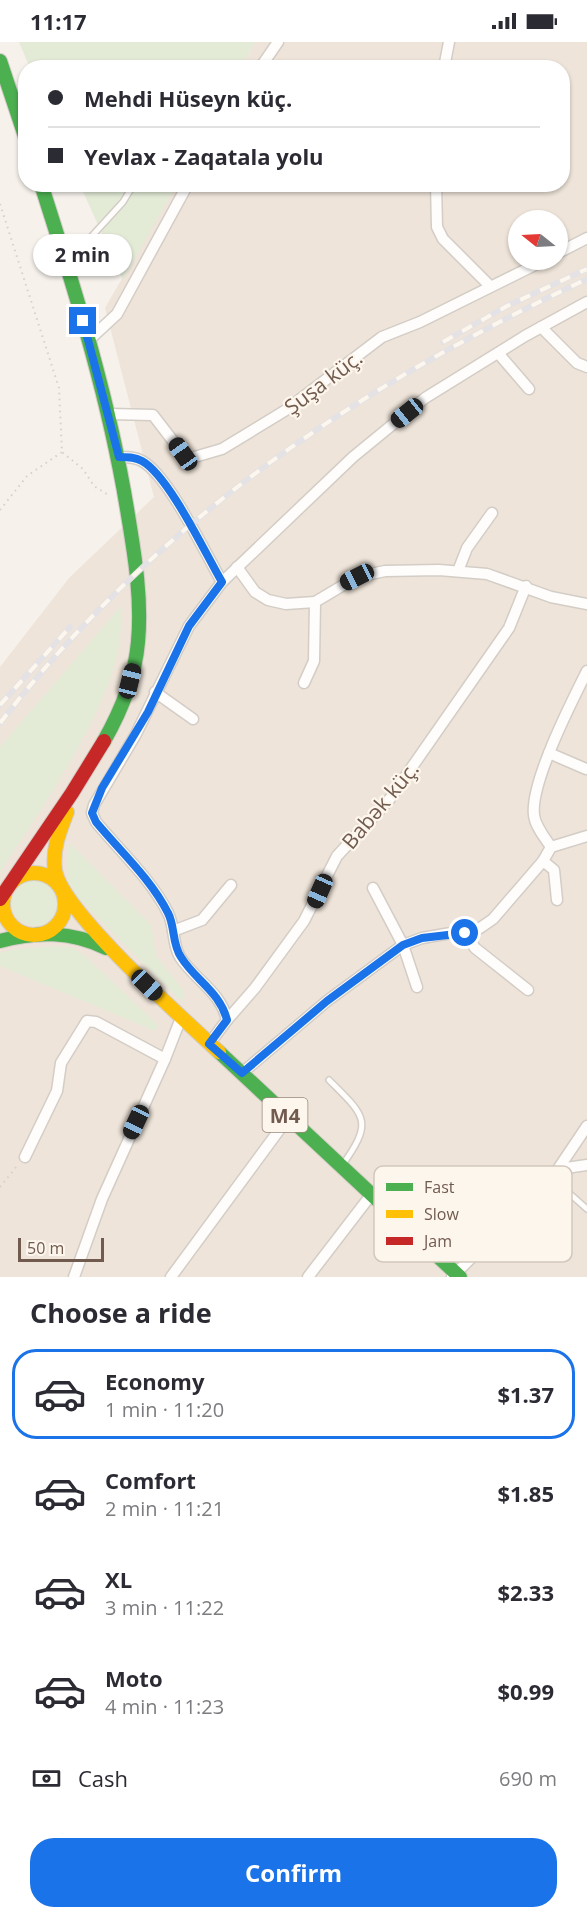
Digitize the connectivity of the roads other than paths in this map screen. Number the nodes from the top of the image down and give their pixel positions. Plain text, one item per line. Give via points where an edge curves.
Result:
1 (278, 42) edge
2 (449, 42) edge
3 (266, 60) edge
4 (446, 60) edge
5 (0, 62) edge
6 (18, 115) edge
7 (44, 192) edge
8 (128, 192) edge
9 (184, 192) edge
10 (436, 192) edge
11 (587, 238) edge
12 (568, 248) edge
13 (67, 263) junction
14 (524, 270) edge
15 (490, 286) junction
16 (587, 302) edge
17 (541, 327) junction
18 (89, 340) junction
19 (498, 353) junction
20 (587, 367) edge
21 (529, 389) dead end
22 (110, 414) junction
23 (119, 457) junction
24 (492, 513) dead end
25 (237, 567) junction
26 (458, 571) junction
27 (222, 582) junction
28 (526, 586) junction
29 (315, 602) junction
30 (587, 604) edge
31 (587, 671) edge
32 (304, 683) dead end
33 (156, 692) junction
34 (193, 719) dead end
35 (549, 753) junction
36 (92, 760) junction
37 (586, 769) edge
38 (587, 836) edge
39 (551, 847) junction
40 (543, 861) junction
41 (231, 885) dead end
42 (61, 887) junction
43 (374, 888) dead end
44 (2, 890) edge
45 (557, 900) dead end
46 (173, 931) junction
47 (465, 933) junction
48 (38, 935) junction
49 (0, 941) edge
50 (403, 945) junction
51 (113, 951) junction
52 (417, 987) dead end
53 (528, 990) dead end
54 (181, 1018) junction
55 (227, 1020) junction
56 (209, 1044) junction
57 (165, 1059) junction
58 (242, 1073) junction
59 (329, 1080) dead end
60 (288, 1118) junction
61 (587, 1126) edge
62 (25, 1156) road end
63 (587, 1165) edge
64 (560, 1166) edge
65 (340, 1168) junction
66 (572, 1169) edge
67 (572, 1192) edge
68 (371, 1195) junction
69 (374, 1198) edge
70 (587, 1209) edge
71 (441, 1262) edge
72 (469, 1262) edge
73 (456, 1276) edge
74 (74, 1277) edge
75 (171, 1277) edge
76 (309, 1277) edge

1 - 3 street
2 - 4 street
5 - 6 highway
7 - 13 highway
8 - 13 lane
9 - 18 street via 117,314
10 - 15 street via 437,227 443,239
11 - 12 street
13 - 18 highway
14 - 15 street, Şuşa küç.
15 - 22 street, Şuşa küç. via 382,337 286,411 201,457 183,454 153,415
16 - 17 street
17 - 19 street
17 - 20 street via 577,363
18 - 22 highway
19 - 21 street
19 - 25 street via 425,398 353,457
22 - 23 highway
23 - 27 street via 143,461 154,472
23 - 36 highway via 139,602 137,654 121,704
24 - 26 street via 467,548
25 - 27 street
25 - 29 street via 255,592 268,600 302,605
26 - 28 street via 487,574
26 - 29 street via 385,571 357,577
27 - 33 street via 189,626
28 - 30 street via 551,597
28 - 55 street, Babək küç. via 509,628 492,653 389,800 337,856 304,921
29 - 32 street via 314,661
31 - 35 street
33 - 34 street
33 - 46 street via 92,813 161,899
35 - 37 street
35 - 39 street via 534,815
36 - 42 highway via 57,837 55,861
36 - 44 highway
38 - 39 street
39 - 40 street
40 - 45 street via 554,870
40 - 47 street via 493,919
41 - 46 street via 201,920
42 - 44 highway via 44,874 30,873
42 - 48 highway via 66,907 61,920
42 - 51 highway
43 - 50 street
44 - 48 highway via 8,921 24,934
46 - 55 street via 181,958 220,1000
47 - 50 street via 422,938
47 - 53 street via 475,948
48 - 49 highway
48 - 51 highway via 73,933
50 - 52 street
50 - 58 street via 327,1001
51 - 54 highway, M4
54 - 56 highway, M4
54 - 57 street
55 - 56 street, Babək küç.
56 - 58 highway, M4
57 - 62 street via 96,1022 87,1021 61,1063 57,1091
57 - 74 street via 106,1189
58 - 60 highway, M4
59 - 65 lane via 358,1109 364,1122 358,1143
60 - 65 highway, M4
60 - 75 street
61 - 64 street
63 - 66 street
65 - 68 highway, M4
67 - 70 lane
68 - 69 highway, M4
68 - 76 street
71 - 73 highway, M4
72 - 73 street

